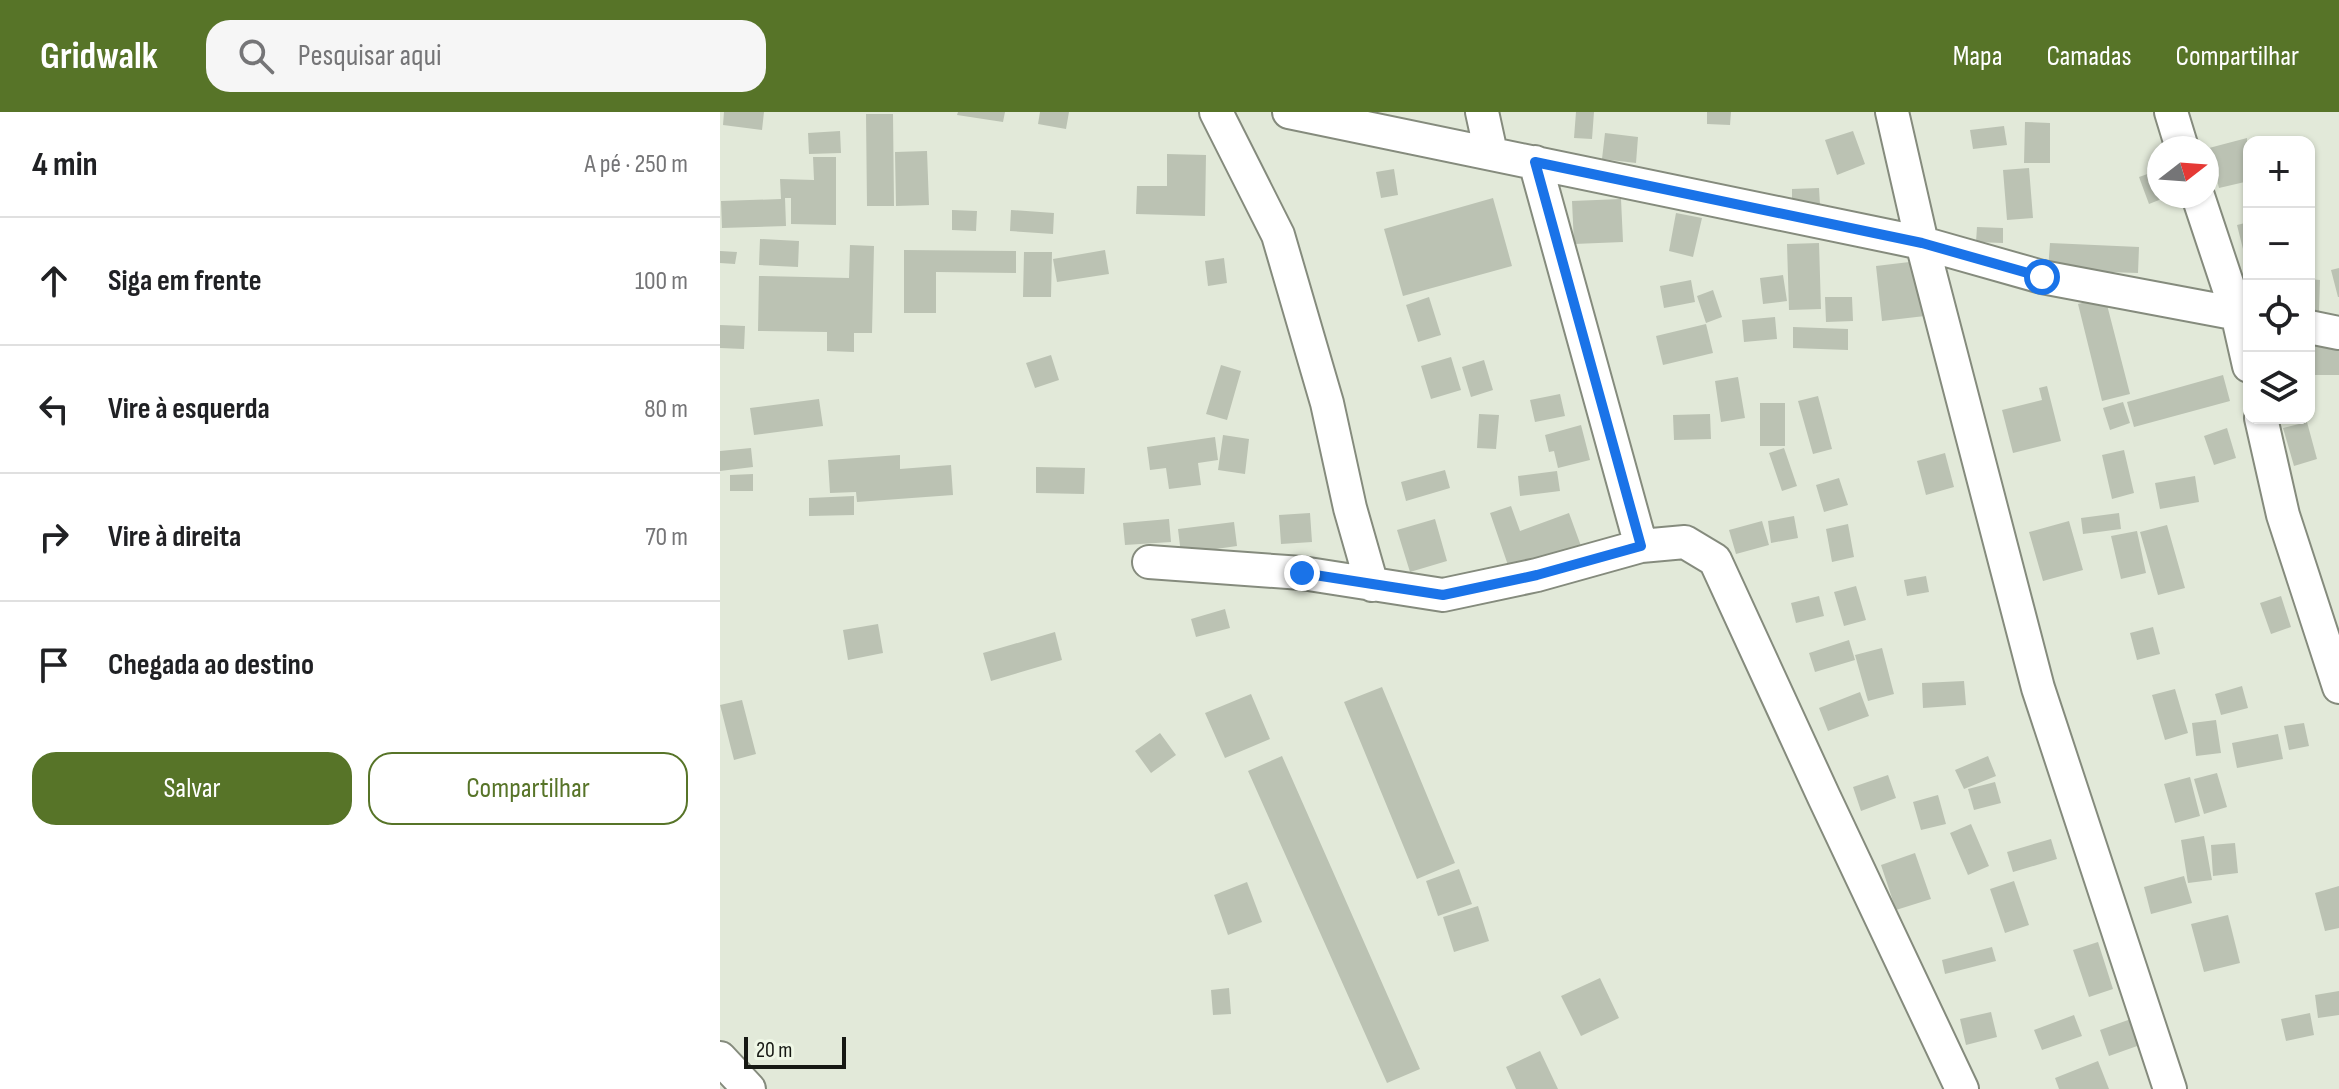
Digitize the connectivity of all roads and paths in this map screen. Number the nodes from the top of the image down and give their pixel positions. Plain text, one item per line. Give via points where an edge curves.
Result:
1 (1216, 112) edge
2 (1289, 112) edge
3 (1482, 112) edge
4 (1892, 112) edge
5 (2171, 112) edge
6 (2178, 136) edge
7 (1491, 153) junction
8 (1535, 162) junction
9 (2203, 208) edge
10 (1922, 243) junction
11 (2243, 315) edge
12 (2315, 328) edge
13 (2339, 333) edge
14 (2262, 424) edge
15 (1641, 546) junction
16 (1149, 562) dead end
17 (1372, 585) junction
18 (2339, 687) edge
19 (720, 1058) edge
20 (749, 1089) edge
21 (1962, 1089) edge
22 (2170, 1089) edge

1 - 17 street via 1278,235
2 - 7 street
3 - 7 street
4 - 10 street
5 - 6 street
7 - 8 street
8 - 10 street
8 - 15 street
9 - 11 street
10 - 11 street via 2042,277
10 - 22 street via 2038,688
12 - 13 street
14 - 18 street via 2283,515
15 - 17 street via 1443,595
15 - 21 street via 1685,542 1715,560
16 - 17 street via 1302,573
19 - 20 street

